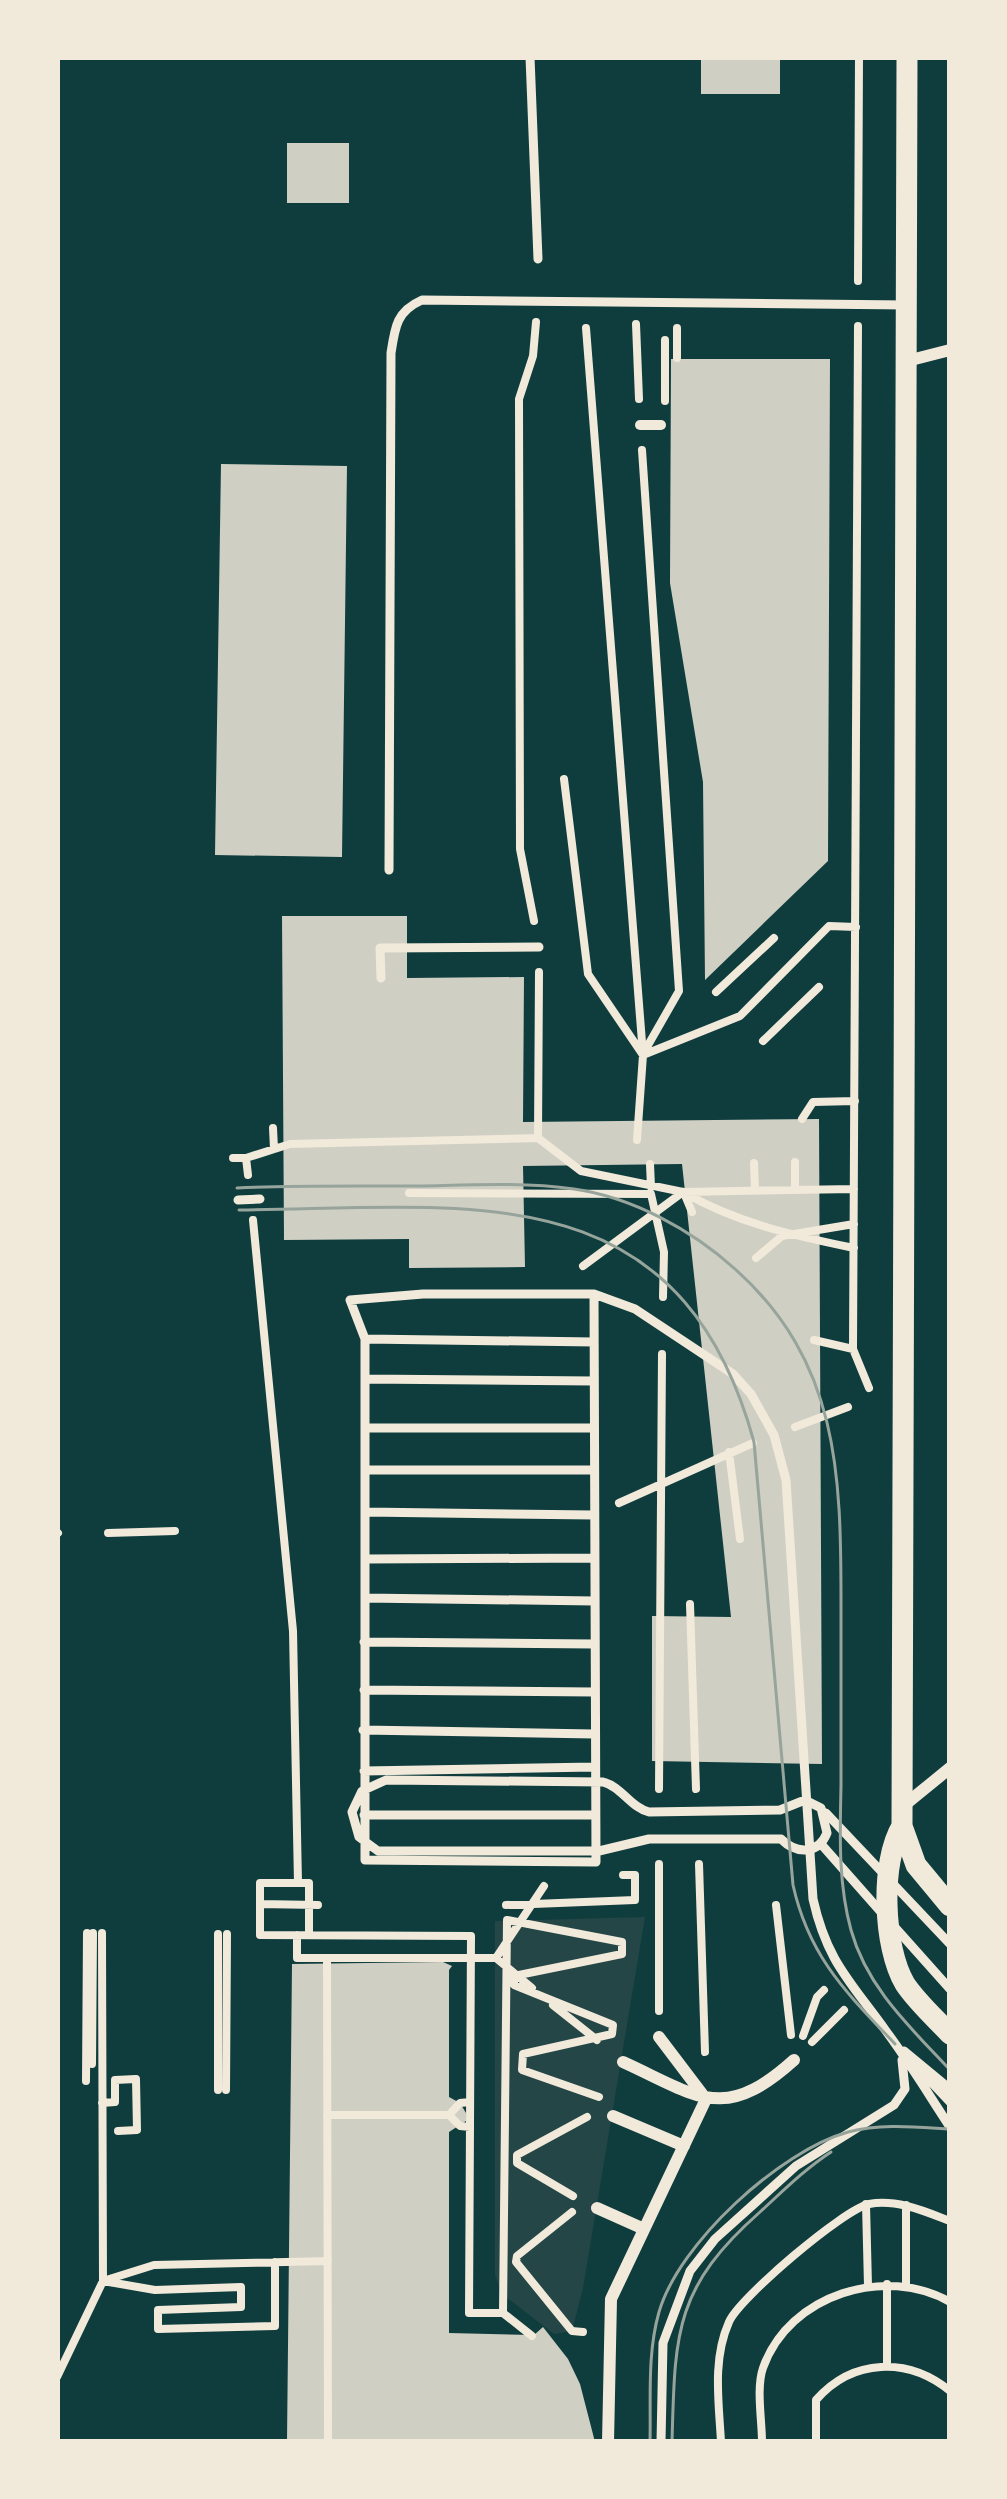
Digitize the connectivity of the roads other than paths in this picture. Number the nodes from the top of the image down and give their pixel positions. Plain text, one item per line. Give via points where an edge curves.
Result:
1 (530, 57) edge
2 (907, 57) edge
3 (538, 259) dead end
4 (907, 305) junction
5 (950, 350) edge
6 (907, 361) junction
7 (663, 423) road end
8 (640, 425) road end
9 (389, 870) dead end
10 (539, 947) road end
11 (381, 978) dead end
12 (255, 1199) road end
13 (238, 1200) dead end
14 (594, 1294) junction
15 (365, 1339) junction
16 (594, 1342) junction
17 (365, 1379) junction
18 (594, 1381) junction
19 (366, 1428) junction
20 (592, 1428) junction
21 (366, 1469) junction
22 (592, 1470) junction
23 (366, 1512) junction
24 (593, 1515) junction
25 (367, 1558) junction
26 (593, 1558) junction
27 (365, 1598) junction
28 (594, 1601) junction
29 (364, 1642) junction
30 (594, 1644) junction
31 (364, 1690) junction
32 (594, 1692) junction
33 (363, 1730) junction
34 (595, 1734) junction
35 (594, 1767) junction
36 (950, 1768) edge
37 (364, 1771) junction
38 (821, 1808) junction
39 (364, 1815) junction
40 (594, 1815) junction
41 (902, 1816) junction
42 (821, 1844) junction
43 (950, 1906) edge
44 (950, 1944) edge
45 (950, 1989) edge
46 (950, 2034) edge
47 (659, 2037) dead end
48 (896, 2044) junction
49 (794, 2060) road end
50 (623, 2062) road end
51 (950, 2089) edge
52 (706, 2099) junction
53 (950, 2102) edge
54 (613, 2116) dead end
55 (950, 2127) edge
56 (684, 2146) junction
57 (598, 2209) dead end
58 (644, 2229) junction
59 (608, 2442) edge
60 (661, 2442) edge

1 - 3 lane
2 - 4 street
4 - 6 street
4 - 9 lane via 422,300 405,307 395,324 391,376
5 - 6 street
6 - 41 street
7 - 8 street
10 - 11 lane via 380,948
12 - 13 lane
14 - 15 lane via 350,1300
14 - 16 lane
14 - 48 lane via 634,1309 733,1374 774,1435 786,1480 813,1899 833,1961
15 - 16 lane
15 - 17 lane
16 - 18 lane
17 - 18 lane
17 - 19 lane
18 - 20 lane
19 - 20 lane
19 - 21 lane
20 - 22 lane
21 - 22 lane
21 - 23 lane
22 - 24 lane
23 - 24 lane
23 - 25 lane
24 - 26 lane
25 - 26 lane
25 - 27 lane
26 - 28 lane
27 - 28 lane
27 - 29 lane
28 - 30 lane
29 - 30 lane
29 - 31 lane
30 - 32 lane
31 - 32 lane
31 - 33 lane
32 - 34 lane
33 - 34 lane
33 - 37 lane
34 - 35 lane
35 - 37 lane
35 - 40 lane
36 - 41 street
37 - 39 lane
38 - 42 lane via 828,1824
38 - 42 lane via 805,1800 780,1810 649,1812 603,1782 386,1780 362,1791 352,1813 358,1837 389,1852 599,1851 649,1839 781,1839 797,1850
38 - 44 lane
39 - 40 lane
39 - 40 lane via 365,1860 596,1862
41 - 43 street via 916,1865
41 - 46 street via 890,1846 895,1961
42 - 45 lane
47 - 52 street
48 - 51 lane
48 - 53 lane
48 - 55 lane
48 - 60 lane via 906,2070 894,2105 796,2166 690,2271 663,2343
49 - 52 street via 754,2090
50 - 52 street
52 - 56 street
54 - 56 street
56 - 58 street
57 - 58 street
58 - 59 street via 610,2299

